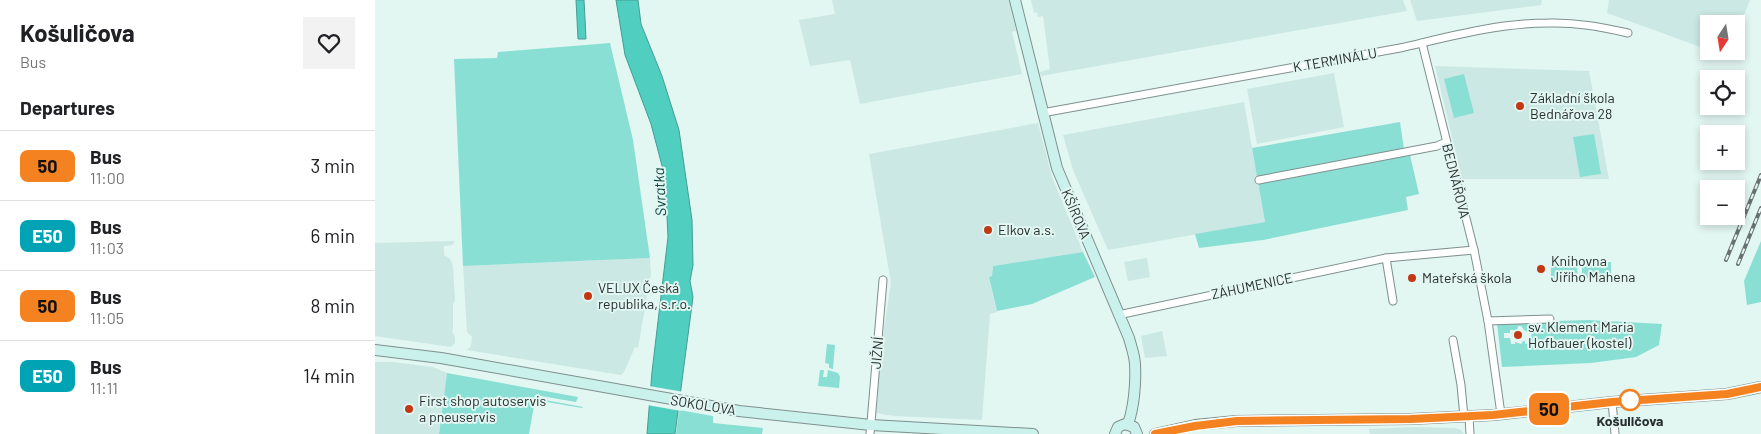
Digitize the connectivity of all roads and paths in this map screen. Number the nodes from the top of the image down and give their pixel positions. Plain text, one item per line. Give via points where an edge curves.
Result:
1 (1015, 0) edge
2 (1628, 33) dead end
3 (1422, 43) junction
4 (1042, 113) junction
5 (1446, 142) junction
6 (1259, 180) dead end
7 (1473, 250) junction
8 (1386, 258) junction
9 (883, 280) dead end
10 (1393, 300) dead end
11 (1118, 314) junction
12 (1550, 319) dead end
13 (1488, 321) junction
14 (1453, 340) dead end
15 (375, 350) edge
16 (1761, 387) edge
17 (1612, 402) junction
18 (1501, 414) junction
19 (1467, 417) junction
20 (1129, 424) junction
21 (871, 430) edge
22 (1033, 434) edge
23 (1115, 434) edge
24 (1137, 434) edge
25 (1155, 434) edge
26 (1470, 434) edge
27 (1615, 434) edge

1 - 4 street, KŠÍROVA
2 - 3 street, K TERMINÁLU via 1569,23 1531,23 1468,32
3 - 4 street, K TERMINÁLU
3 - 5 street, BEDNÁŘOVA
4 - 11 street, KŠÍROVA via 1061,181
5 - 6 street
5 - 7 street, BEDNÁŘOVA
7 - 8 street, ZÁHUMENICE
7 - 13 street, BEDNÁŘOVA
8 - 10 street
8 - 11 street, ZÁHUMENICE
9 - 21 street, JIŽNÍ
11 - 20 street, KŠÍROVA via 1129,338 1135,364
12 - 13 street
13 - 18 street, BEDNÁŘOVA
14 - 19 street
15 - 21 street, SOKOLOVA via 441,358 693,404
16 - 17 street via 1727,394
17 - 18 street
17 - 27 street
18 - 19 street
19 - 25 street via 1237,421
19 - 26 street
20 - 23 street via 1118,427
20 - 24 street
21 - 22 street, SOKOLOVA

